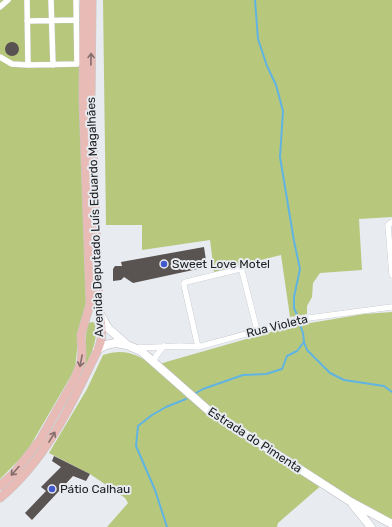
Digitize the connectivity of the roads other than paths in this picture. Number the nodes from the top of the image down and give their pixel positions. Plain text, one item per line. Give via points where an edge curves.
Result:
1 (8, 0) edge
2 (26, 0) edge
3 (51, 0) edge
4 (76, 0) edge
5 (84, 0) edge
6 (92, 0) edge
7 (0, 7) edge
8 (52, 20) junction
9 (76, 20) junction
10 (27, 21) junction
11 (0, 57) edge
12 (28, 65) junction
13 (53, 65) junction
14 (390, 223) edge
15 (392, 275) edge
16 (392, 306) edge
17 (99, 311) junction
18 (84, 322) junction
19 (101, 327) junction
20 (257, 330) junction
21 (126, 345) junction
22 (164, 346) junction
23 (198, 347) junction
24 (135, 348) junction
25 (97, 350) junction
26 (154, 361) junction
27 (0, 486) edge
28 (0, 498) edge
29 (351, 502) junction
30 (378, 516) junction
31 (392, 524) edge
32 (369, 525) edge

1 - 7 street
2 - 10 street
3 - 8 street
4 - 9 street
5 - 18 main road, Avenida Deputado Luís Eduardo Magalhães via 83,98 90,304
17 -> 6 main road, Avenida Deputado Luís Eduardo Magalhães via 91,98
8 - 9 street
8 - 10 street
8 - 13 street
9 - 13 street via 77,64
10 - 12 street
11 - 12 street via 12,64
12 - 13 street
14 - 15 street
16 - 20 street, Rua Violeta via 301,319
17 - 19 main road, Avenida Deputado Luís Eduardo Magalhães
17 - 21 main road, Estrada do Pimenta via 108,328
18 - 19 main road via 94,318
18 -> 27 main road, Avenida Deputado Luís Eduardo Magalhães via 81,335 82,359 73,382 40,440 15,472
19 - 25 main road, Avenida Deputado Luís Eduardo Magalhães via 101,340
20 - 23 street, Rua Violeta
20 - 23 street via 240,269 186,282 184,285
21 - 24 main road, Estrada do Pimenta
21 - 25 main road, Estrada do Pimenta via 112,344
22 - 23 street, Rua Violeta
22 - 24 street, Rua Violeta
22 - 26 street
24 - 26 main road, Estrada do Pimenta
28 -> 25 main road, Avenida Deputado Luís Eduardo Magalhães via 39,458 81,385
26 - 29 main road, Estrada do Pimenta via 208,410
29 - 30 main road, Estrada do Pimenta
29 - 32 main road
30 - 31 main road, Estrada do Pimenta
30 - 32 main road via 370,517

